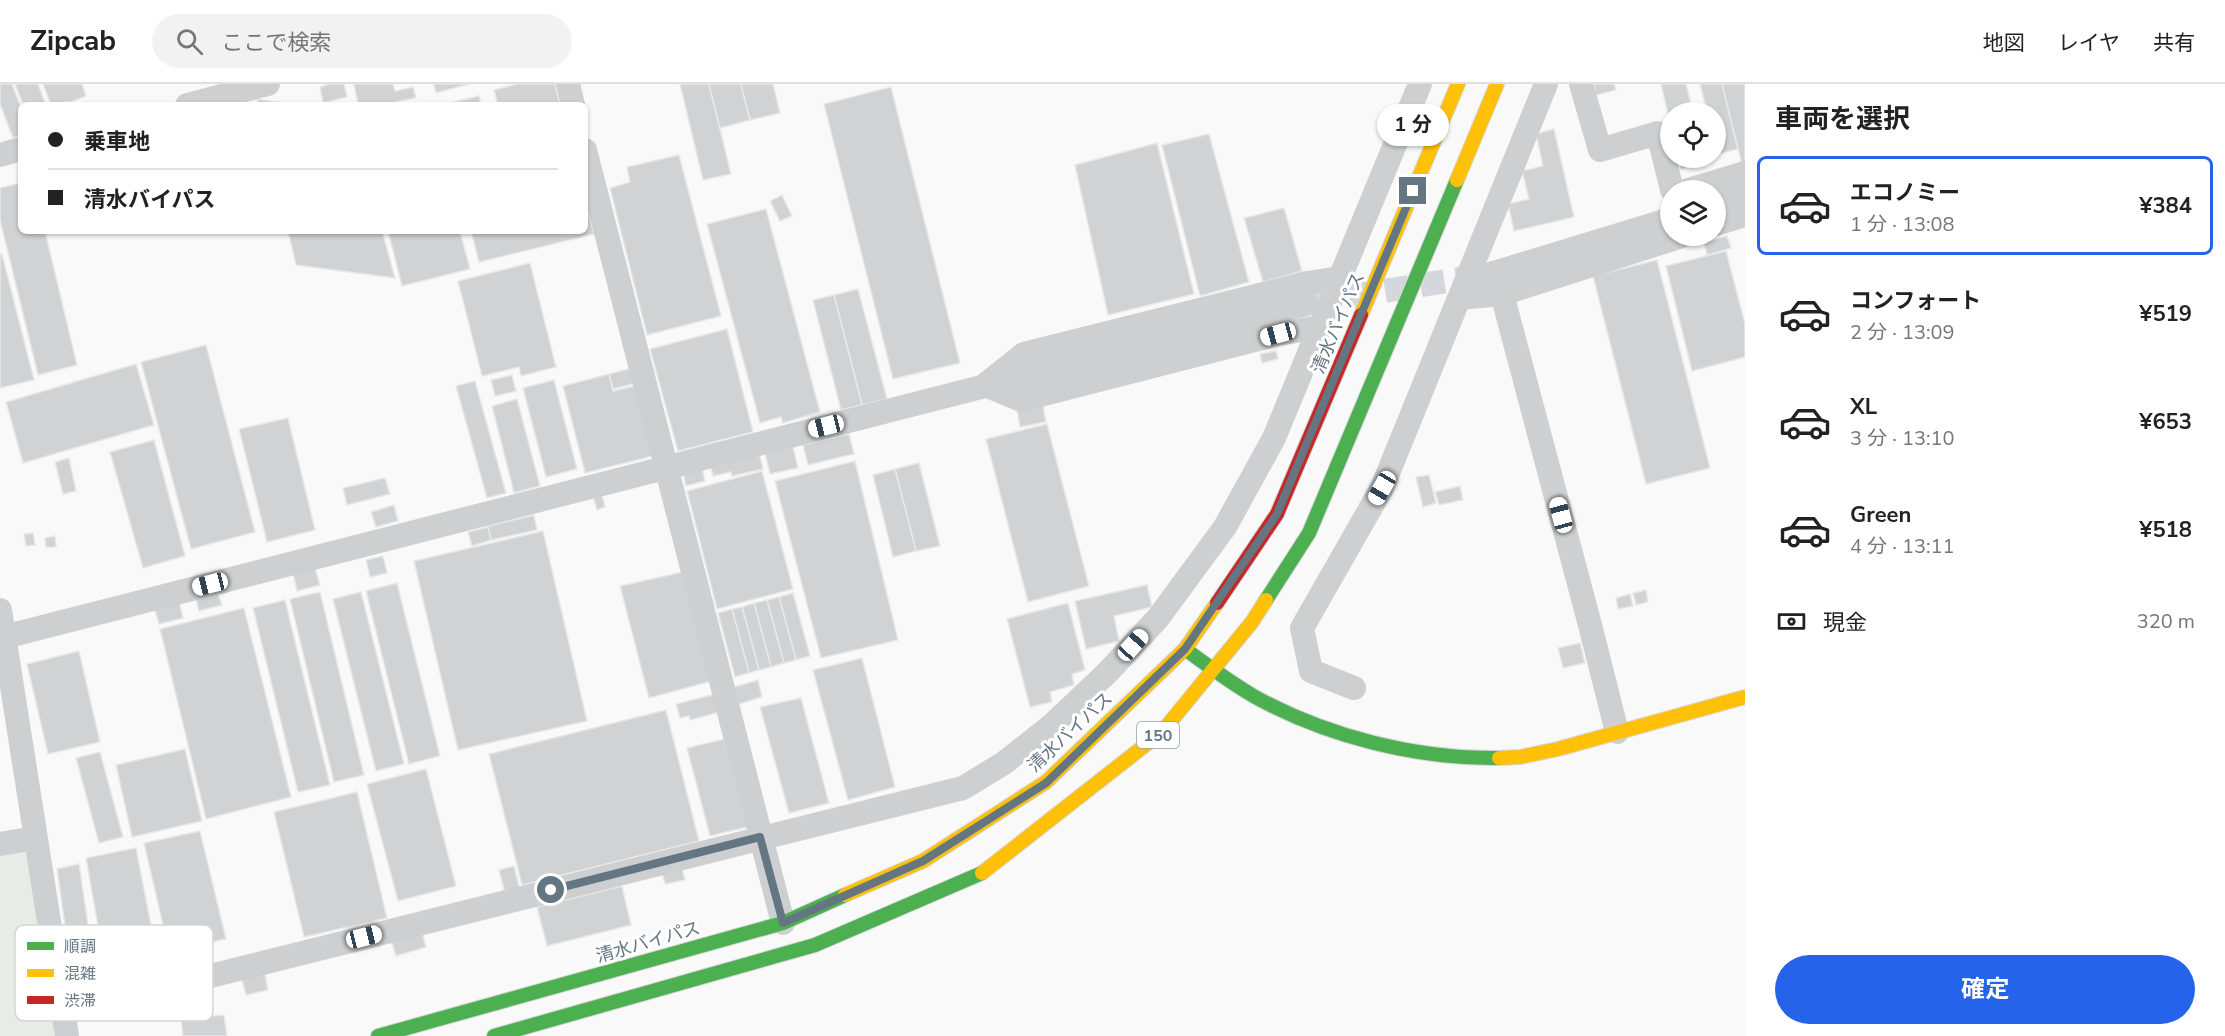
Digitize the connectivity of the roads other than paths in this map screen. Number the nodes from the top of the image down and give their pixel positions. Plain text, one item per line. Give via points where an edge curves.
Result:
1 (268, 84) edge
2 (568, 84) edge
3 (1420, 84) edge
4 (1458, 84) edge
5 (1497, 84) edge
6 (1546, 84) edge
7 (1581, 84) edge
8 (199, 102) edge
9 (572, 102) edge
10 (18, 150) edge
11 (0, 155) edge
12 (588, 162) edge
13 (1745, 173) edge
14 (1670, 180) edge
15 (1722, 180) edge
16 (1745, 196) edge
17 (1726, 202) edge
18 (1745, 215) edge
19 (1660, 222) edge
20 (1726, 222) edge
21 (1660, 243) edge
22 (1487, 275) tunnel mouth
23 (1340, 278) junction
24 (1502, 294) junction
25 (1460, 298) junction
26 (1306, 303) tunnel mouth
27 (1320, 327) junction
28 (985, 385) junction
29 (667, 467) junction
30 (0, 610) edge
31 (2, 638) edge
32 (1185, 649) junction
33 (1214, 670) junction
34 (1354, 688) dead end
35 (1745, 697) edge
36 (1617, 732) junction
37 (760, 837) junction
38 (35, 838) junction
39 (0, 844) edge
40 (783, 923) junction
41 (49, 925) edge
42 (213, 985) edge
43 (80, 1021) edge
44 (65, 1025) edge
45 (378, 1036) edge
46 (494, 1036) edge

1 - 8 street
2 - 9 street
3 - 23 street
4 - 32 main road, 清水バイパス / 150 via 1277,514
5 - 33 main road, 150 via 1309,534 1252,622
6 - 25 street
7 - 14 street via 1600,150 1658,133
10 - 11 street
12 - 29 street
13 - 15 street
16 - 17 street
18 - 20 street
19 - 22 street
21 - 24 street
23 - 27 street
23 - 28 street via 1024,354
24 - 25 street
24 - 36 street
25 - 34 street via 1382,488 1302,628 1311,671
26 - 28 street
27 - 28 street via 1278,334 1021,400
27 - 37 street via 1274,438 1225,527 1158,618 1052,725 1004,763 963,788
28 - 29 street
29 - 31 street
29 - 37 street
30 - 31 street
31 - 38 street
32 - 33 main road
32 - 40 main road, 清水バイパス / 150 via 1046,783 923,861
33 - 36 main road via 1268,704 1298,717 1399,748 1507,758
33 - 46 main road, 150 via 1162,732 985,872 815,945
35 - 36 main road
37 - 40 street
37 - 42 street
38 - 39 street
38 - 41 street
40 - 45 main road, 清水バイパス / 150
43 - 44 street

